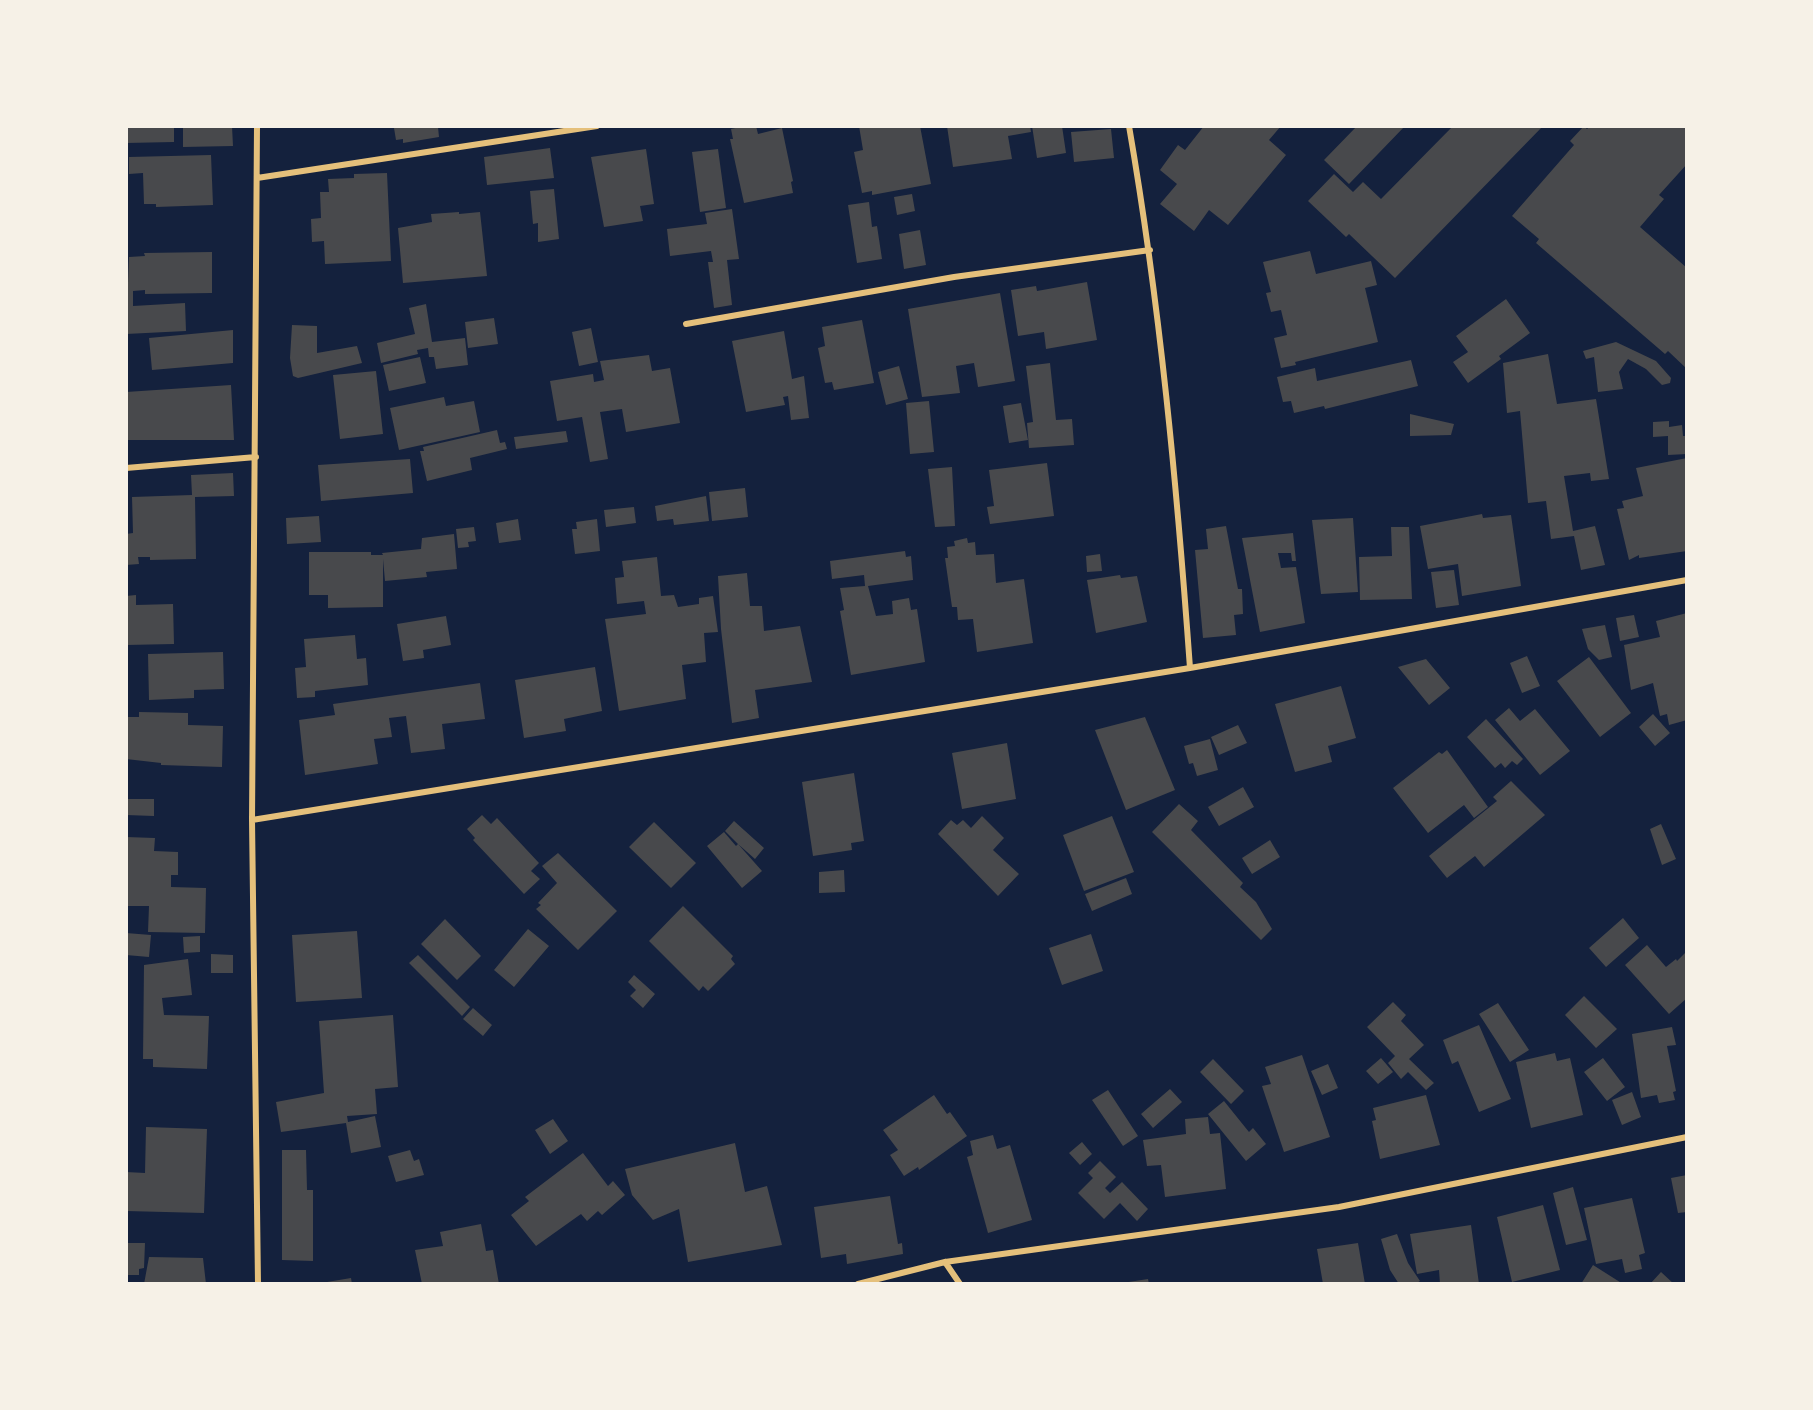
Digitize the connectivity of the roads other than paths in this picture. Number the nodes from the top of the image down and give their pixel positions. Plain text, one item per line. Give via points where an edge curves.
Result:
1 (257, 126) edge
2 (597, 126) edge
3 (1129, 126) edge
4 (257, 178) junction
5 (1150, 250) junction
6 (686, 324) dead end
7 (256, 457) junction
8 (126, 468) edge
9 (1687, 580) edge
10 (1190, 668) junction
11 (252, 820) junction
12 (1687, 1137) edge
13 (945, 1262) junction
14 (258, 1284) edge
15 (858, 1284) edge
16 (960, 1284) edge

1 - 4 street
2 - 4 street
3 - 5 street
4 - 7 street
5 - 6 street via 954,277
5 - 10 street via 1169,417
7 - 8 street
7 - 11 street
9 - 10 street
10 - 11 street
11 - 14 street
12 - 13 street via 1339,1207
13 - 15 street
13 - 16 street

